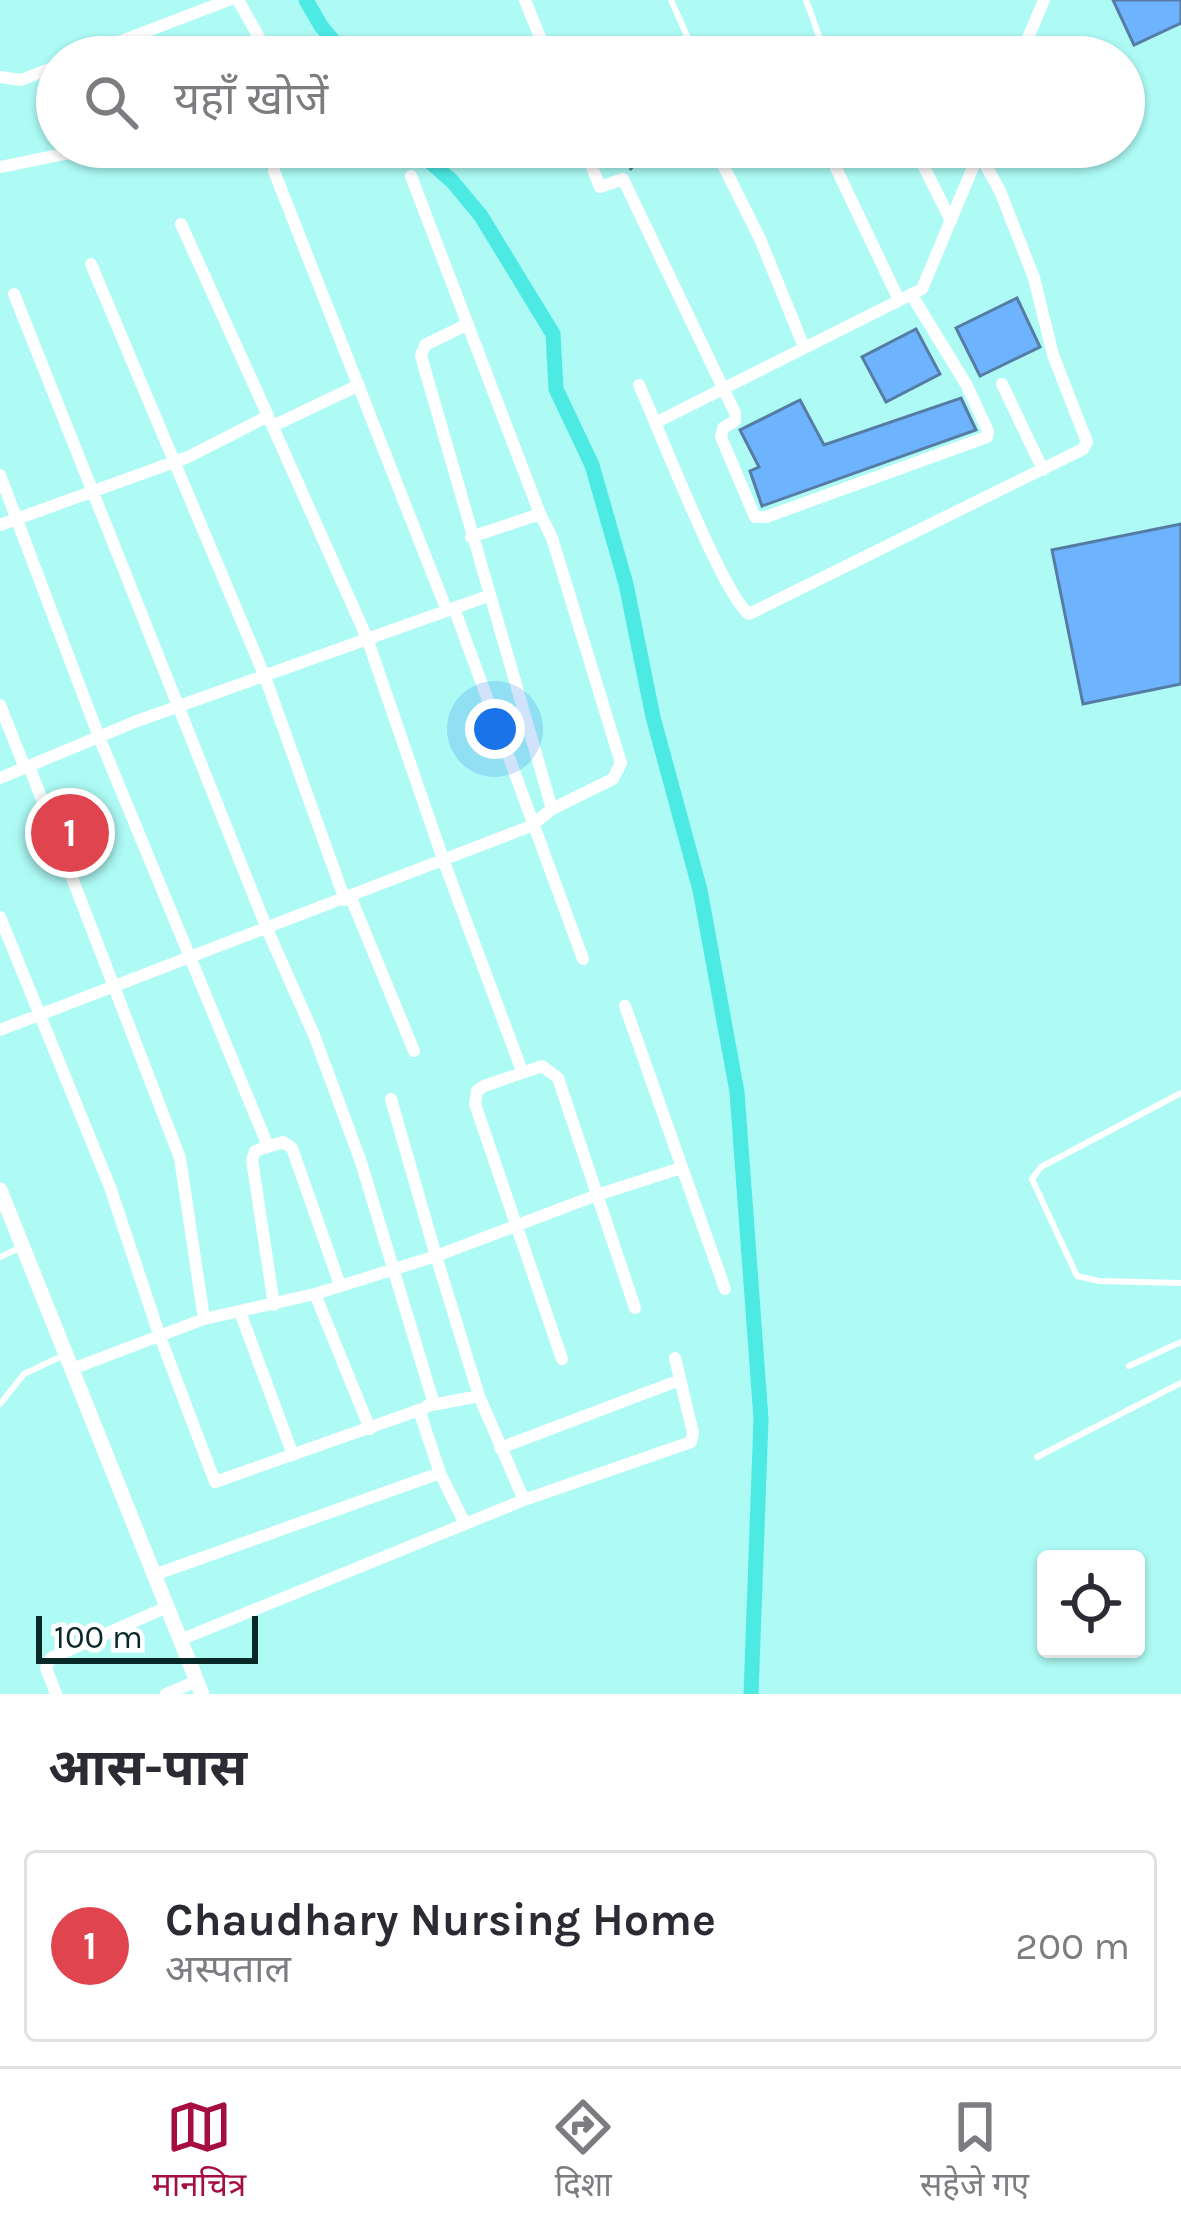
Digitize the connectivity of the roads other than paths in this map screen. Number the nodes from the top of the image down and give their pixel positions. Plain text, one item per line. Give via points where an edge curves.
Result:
1 (229, 0) edge
2 (238, 0) edge
3 (525, 0) edge
4 (670, 0) edge
5 (806, 0) edge
6 (1044, 0) edge
7 (135, 36) edge
8 (258, 36) edge
9 (540, 36) edge
10 (687, 36) edge
11 (819, 36) dead end
12 (1029, 36) edge
13 (36, 74) edge
14 (0, 77) edge
15 (36, 160) edge
16 (0, 167) edge
17 (274, 168) edge
18 (593, 168) edge
19 (724, 168) edge
20 (837, 168) edge
21 (925, 168) edge
22 (973, 168) edge
23 (989, 168) edge
24 (411, 176) dead end
25 (951, 220) junction
26 (182, 224) dead end
27 (91, 264) dead end
28 (14, 294) dead end
29 (905, 297) junction
30 (468, 324) junction
31 (804, 347) junction
32 (1002, 384) dead end
33 (359, 385) junction
34 (639, 386) dead end
35 (721, 388) junction
36 (270, 421) junction
37 (656, 422) junction
38 (173, 461) junction
39 (1043, 470) junction
40 (0, 475) edge
41 (92, 490) junction
42 (539, 514) junction
43 (17, 518) junction
44 (0, 525) edge
45 (471, 537) junction
46 (488, 596) junction
47 (450, 609) junction
48 (367, 638) junction
49 (265, 677) junction
50 (0, 705) edge
51 (181, 706) junction
52 (99, 737) junction
53 (27, 767) junction
54 (0, 778) edge
55 (552, 809) junction
56 (531, 826) junction
57 (444, 862) junction
58 (348, 899) junction
59 (0, 916) edge
60 (267, 929) junction
61 (192, 958) junction
62 (583, 959) dead end
63 (116, 986) junction
64 (625, 1006) dead end
65 (41, 1015) junction
66 (0, 1030) edge
67 (413, 1051) dead end
68 (522, 1071) junction
69 (1181, 1093) edge
70 (391, 1099) dead end
71 (268, 1146) junction
72 (681, 1168) junction
73 (0, 1190) edge
74 (597, 1195) junction
75 (517, 1227) junction
76 (23, 1247) junction
77 (436, 1256) junction
78 (0, 1257) edge
79 (394, 1267) junction
80 (1181, 1283) edge
81 (340, 1285) junction
82 (725, 1289) dead end
83 (315, 1294) junction
84 (274, 1304) junction
85 (635, 1308) dead end
86 (240, 1312) junction
87 (204, 1318) junction
88 (159, 1334) junction
89 (1181, 1342) edge
90 (675, 1358) dead end
91 (562, 1359) dead end
92 (69, 1362) junction
93 (1129, 1366) dead end
94 (680, 1380) junction
95 (1181, 1383) edge
96 (479, 1396) junction
97 (0, 1404) edge
98 (428, 1407) junction
99 (370, 1430) junction
100 (500, 1448) junction
101 (293, 1455) junction
102 (1037, 1457) dead end
103 (440, 1472) junction
104 (524, 1499) junction
105 (465, 1524) junction
106 (154, 1575) junction
107 (167, 1607) junction
108 (180, 1640) junction
109 (199, 1688) edge
110 (56, 1694) edge
111 (166, 1694) edge

1 - 7 street
2 - 8 street
3 - 9 street
4 - 10 lane
5 - 11 lane
6 - 12 street
13 - 14 street
15 - 16 street
17 - 33 street
18 - 35 street via 601,187 623,178
19 - 31 street
20 - 29 street
21 - 25 street
22 - 25 street
23 - 39 street via 1042,298 1053,355 1087,442
24 - 30 street
25 - 29 street via 922,289
26 - 36 street
27 - 38 street
28 - 41 street
29 - 31 street
29 - 35 street via 966,384 988,431 983,440 755,517 722,437 735,413
30 - 42 street
30 - 45 street via 425,345 421,356
31 - 35 street
32 - 39 street
33 - 36 street
33 - 47 street
34 - 37 street
35 - 37 street
36 - 38 street
36 - 48 street
37 - 39 street via 712,552 749,614
38 - 41 street
38 - 49 street
40 - 43 street
41 - 43 street
41 - 51 street
42 - 45 street
42 - 55 street via 621,764 613,779
43 - 44 street
43 - 52 street
45 - 46 street
46 - 47 street
46 - 55 street
47 - 48 street
47 - 56 street
48 - 49 street
48 - 57 street
49 - 51 street
49 - 58 street
50 - 53 street
51 - 52 street
51 - 60 street
52 - 53 street
52 - 61 street
53 - 54 street
53 - 63 street
55 - 56 street
56 - 57 street
56 - 62 street
57 - 58 street
57 - 68 street
58 - 60 street
58 - 67 street
59 - 65 street
60 - 61 street
60 - 79 street via 314,1035
61 - 63 street
61 - 71 street
63 - 65 street
63 - 87 street via 181,1158
64 - 72 street
65 - 66 street
65 - 88 street
68 - 74 street via 542,1066 558,1078
68 - 75 street via 475,1096
69 - 80 lane via 1032,1179 1077,1276
70 - 77 street
71 - 81 street via 292,1148
71 - 84 street via 252,1160
72 - 74 street
72 - 82 street
73 - 76 street
74 - 75 street
74 - 85 street
75 - 77 street
75 - 91 street
76 - 78 lane
76 - 92 street
77 - 79 street
77 - 96 street
79 - 81 street
79 - 98 street
81 - 83 street
83 - 84 street
83 - 99 street
84 - 86 street
86 - 87 street
86 - 101 street
87 - 88 street
88 - 92 street
88 - 101 street via 215,1481
89 - 93 lane
90 - 94 street
92 - 97 lane via 24,1374
92 - 106 street
94 - 100 street
94 - 104 street via 691,1442
95 - 102 lane
96 - 98 street
96 - 100 street
98 - 99 street
98 - 103 street via 420,1419
99 - 101 street
100 - 104 street
103 - 105 street
103 - 106 street
104 - 105 street
105 - 108 street
106 - 107 street
107 - 108 street
107 - 110 street via 51,1658 46,1668
108 - 109 street
109 - 111 street

